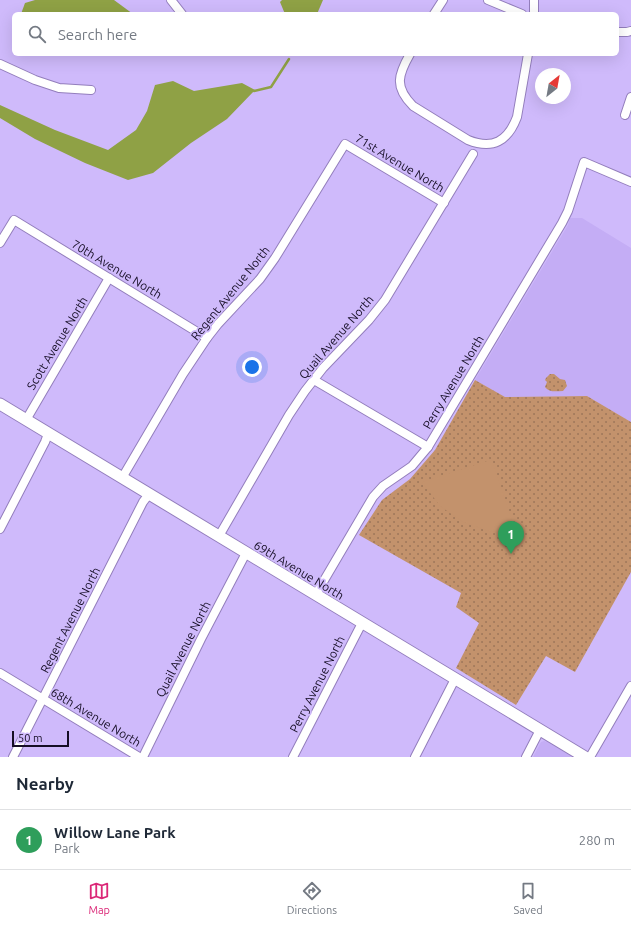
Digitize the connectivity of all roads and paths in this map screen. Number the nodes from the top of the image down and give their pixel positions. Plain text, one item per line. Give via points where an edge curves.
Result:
1 (171, 0) edge
2 (442, 0) edge
3 (488, 0) edge
4 (534, 0) edge
5 (180, 12) edge
6 (435, 12) edge
7 (517, 12) edge
8 (534, 12) edge
9 (631, 31) edge
10 (619, 32) edge
11 (409, 56) edge
12 (528, 56) edge
13 (0, 64) edge
14 (91, 90) dead end
15 (631, 97) edge
16 (625, 115) dead end
17 (345, 144) joint
18 (473, 154) dead end
19 (631, 182) edge
20 (444, 203) junction
21 (0, 244) edge
22 (110, 278) junction
23 (207, 338) junction
24 (314, 380) junction
25 (0, 404) edge
26 (26, 420) junction
27 (48, 434) junction
28 (428, 447) junction
29 (122, 478) junction
30 (149, 494) junction
31 (0, 530) edge
32 (219, 536) junction
33 (246, 553) junction
34 (316, 594) junction
35 (362, 623) junction
36 (0, 673) edge
37 (455, 679) junction
38 (631, 686) edge
39 (44, 699) junction
40 (540, 730) junction
41 (13, 757) edge
42 (139, 757) edge
43 (143, 757) edge
44 (294, 757) edge
45 (415, 757) edge
46 (526, 757) edge
47 (585, 757) edge
48 (590, 757) edge

1 - 5 street
2 - 6 street
3 - 7 street
4 - 8 street
9 - 10 street
11 - 12 street via 400,75 402,92 407,100 478,144 495,142 508,135 514,126 518,117
13 - 14 street via 59,88
15 - 16 street
17 - 20 street, 71st Avenue North
17 - 23 street, Regent Avenue North via 275,258 260,279
18 - 20 street, Quail Avenue North
19 - 28 street, Perry Avenue North via 584,162 562,223
20 - 24 street, Quail Avenue North via 385,300
21 - 22 street, 70th Avenue North via 14,220
22 - 23 street, 70th Avenue North
22 - 26 street, Scott Avenue North
23 - 29 street, Regent Avenue North
24 - 28 street
24 - 32 street, Quail Avenue North via 289,415
25 - 26 street, 69th Avenue North
26 - 27 street, 69th Avenue North
27 - 29 street, 69th Avenue North
27 - 31 street
28 - 34 street, Perry Avenue North via 412,466 383,486 373,497
29 - 30 street, 69th Avenue North
30 - 32 street, 69th Avenue North
30 - 39 street, Regent Avenue North
32 - 33 street, 69th Avenue North
33 - 34 street, 69th Avenue North
33 - 43 street, Quail Avenue North
34 - 35 street, 69th Avenue North
35 - 37 street, 69th Avenue North
35 - 44 street, Perry Avenue North
36 - 39 street, 68th Avenue North
37 - 40 street, 69th Avenue North
37 - 45 street
38 - 48 street
39 - 41 street, Regent Avenue North
39 - 42 street, 68th Avenue North
40 - 46 street
40 - 47 street, 69th Avenue North

